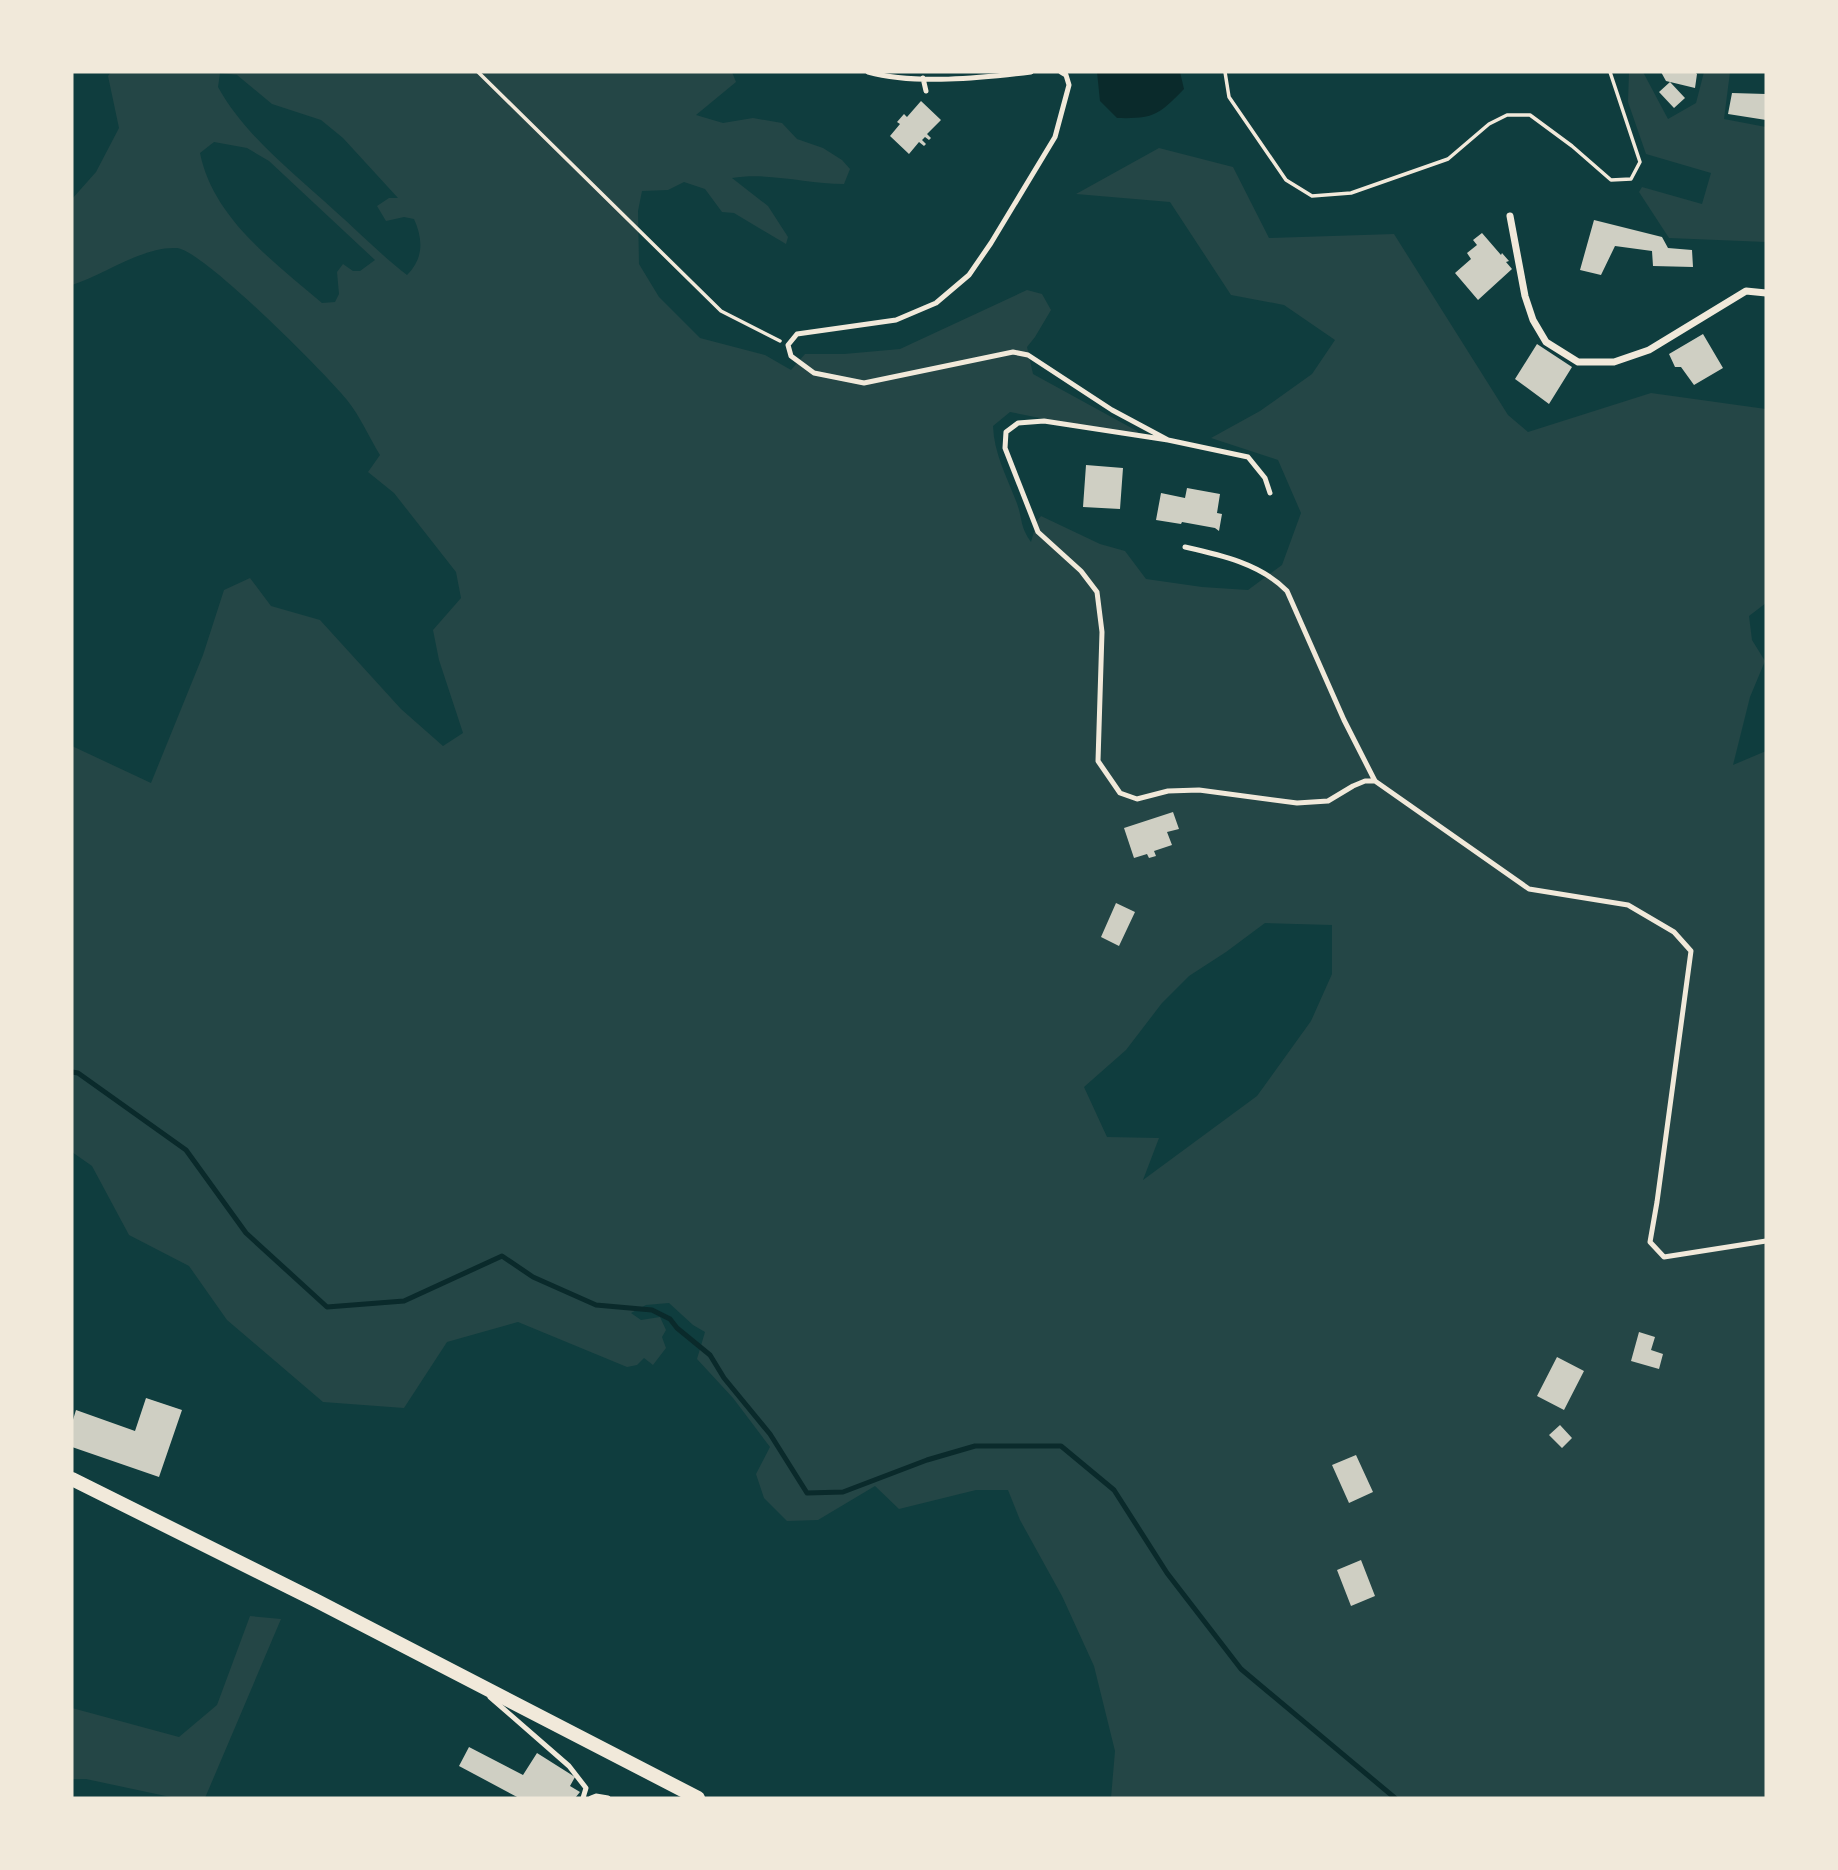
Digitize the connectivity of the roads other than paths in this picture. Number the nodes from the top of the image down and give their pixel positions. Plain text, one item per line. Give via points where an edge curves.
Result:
1 (867, 72) edge
2 (1031, 72) edge
3 (1061, 72) edge
4 (923, 78) junction
5 (926, 91) dead end
6 (1510, 216) dead end
7 (1766, 293) edge
8 (1168, 440) junction
9 (1270, 494) dead end
10 (1185, 547) dead end
11 (1375, 781) junction
12 (1766, 1241) edge
13 (72, 1479) edge
14 (477, 1684) junction
15 (583, 1798) edge
16 (590, 1798) edge
17 (608, 1798) edge
18 (698, 1798) edge

1 - 4 lane
2 - 4 lane
3 - 8 lane via 1069,85 1055,137 969,275 936,303 896,320 797,334 788,345 791,356 814,373 864,383 1013,352 1028,355
4 - 5 lane
6 - 7 street via 1533,320 1546,342 1578,362 1614,362 1649,350 1746,291
8 - 9 lane via 1248,457 1265,478
8 - 11 lane via 1044,421 1018,423 1006,432 1005,448 1038,532 1081,570 1097,593 1102,632 1098,761 1120,793 1137,799 1199,790 1297,803 1328,801 1365,781
10 - 11 lane via 1230,558 1276,580 1287,591
11 - 12 lane via 1529,889 1628,905 1674,932 1691,951 1650,1242 1664,1257
13 - 14 main road
14 - 15 lane via 569,1766 586,1788
14 - 18 main road
16 - 17 lane

